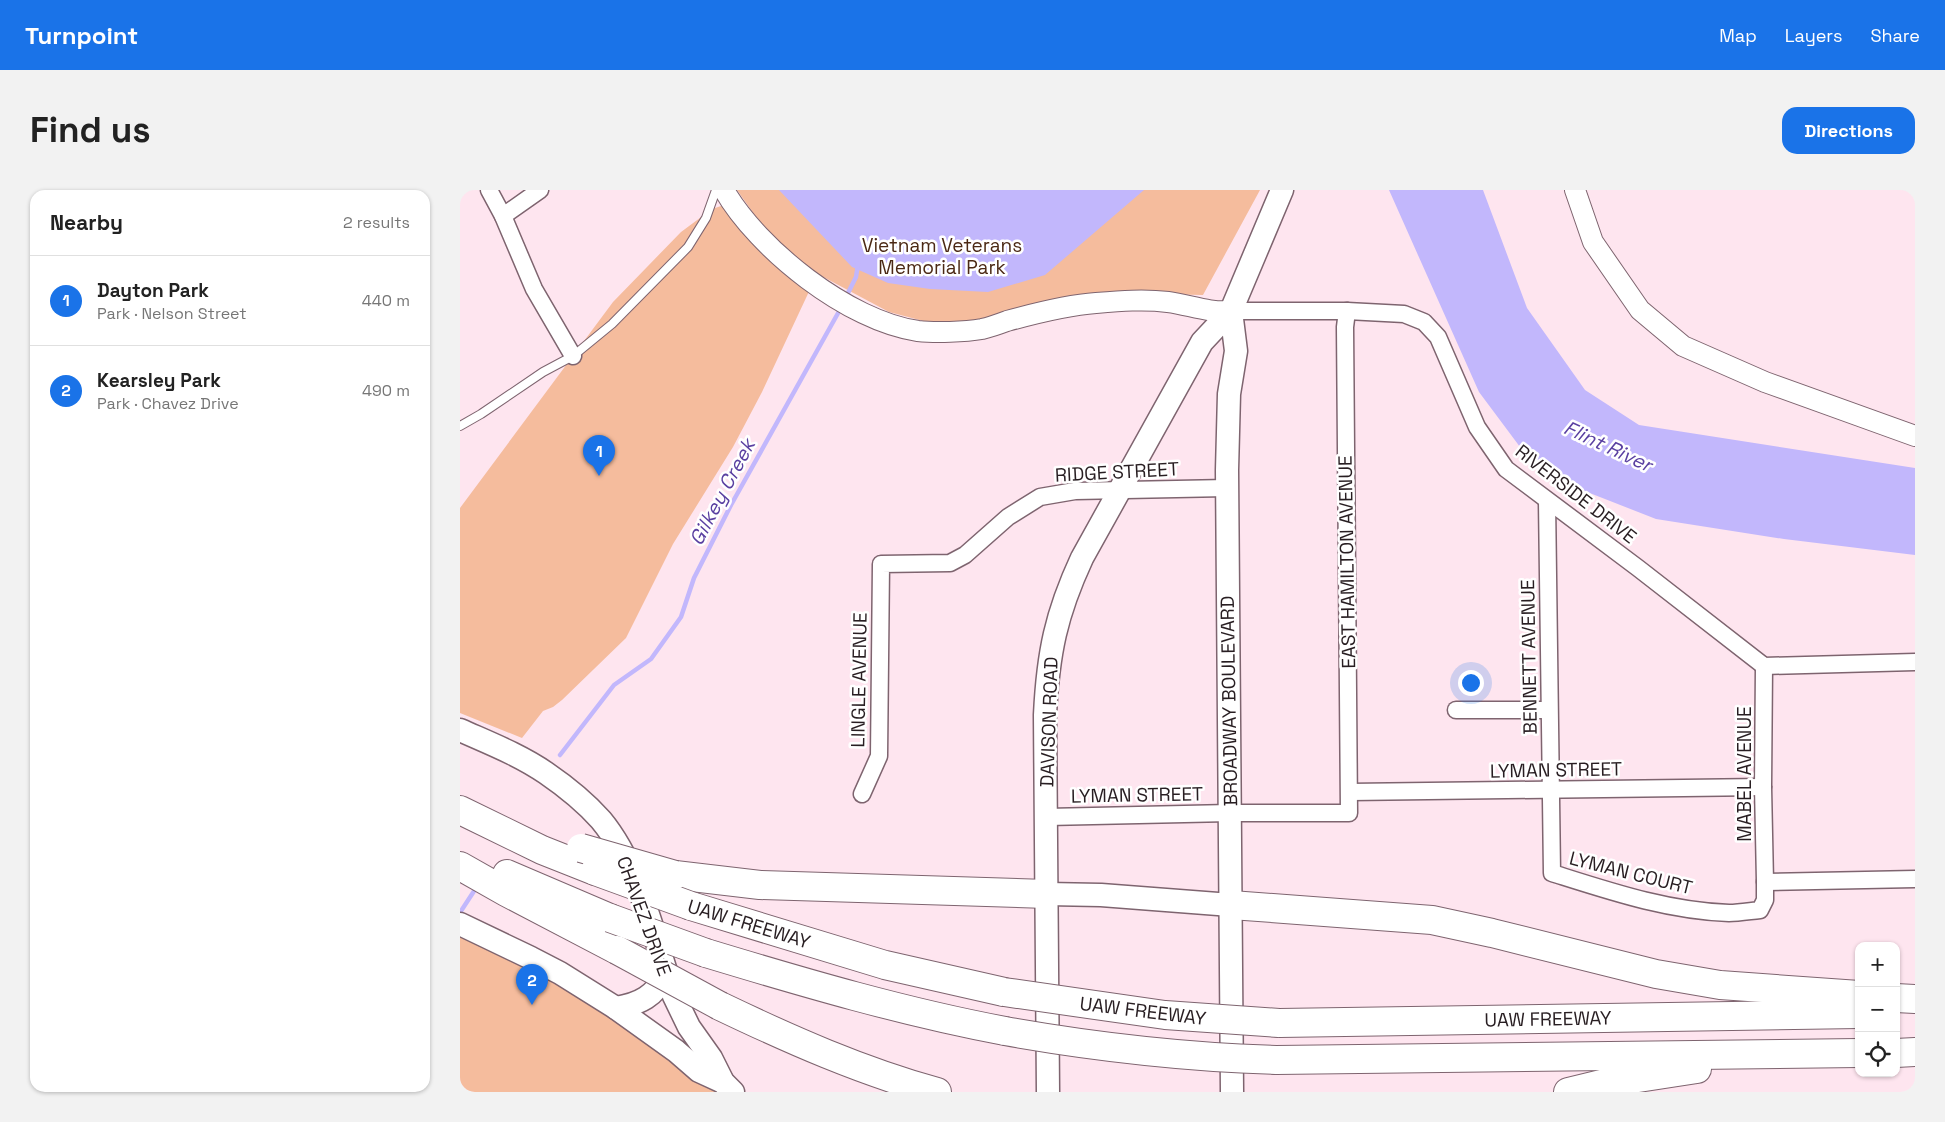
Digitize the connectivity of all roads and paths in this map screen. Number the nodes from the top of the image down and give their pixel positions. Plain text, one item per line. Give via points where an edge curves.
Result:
1 (489, 190) edge
2 (540, 190) edge
3 (716, 190) edge
4 (724, 190) edge
5 (1282, 190) edge
6 (1575, 190) edge
7 (503, 216) junction
8 (1231, 311) junction
9 (1347, 311) junction
10 (573, 356) junction
11 (460, 426) edge
12 (1915, 436) edge
13 (1227, 488) junction
14 (1121, 489) junction
15 (1547, 501) junction
16 (880, 564) joint
17 (1915, 662) edge
18 (1764, 666) junction
19 (1456, 710) dead end
20 (1549, 710) junction
21 (460, 730) edge
22 (1763, 787) junction
23 (1552, 790) junction
24 (1350, 792) junction
25 (862, 794) dead end
26 (460, 810) edge
27 (1230, 813) junction
28 (1349, 813) joint
29 (1047, 817) junction
30 (460, 852) edge
31 (460, 866) edge
32 (1552, 873) joint
33 (1915, 879) edge
34 (1765, 882) junction
35 (1047, 894) junction
36 (1231, 906) junction
37 (460, 924) edge
38 (666, 974) junction
39 (1855, 995) edge
40 (1900, 998) edge
41 (1915, 1000) edge
42 (616, 1008) junction
43 (1855, 1014) edge
44 (1900, 1014) edge
45 (1915, 1014) edge
46 (1915, 1052) edge
47 (1855, 1053) edge
48 (1900, 1053) edge
49 (1815, 1054) junction
50 (728, 1087) edge
51 (937, 1092) edge
52 (1048, 1092) edge
53 (1232, 1092) edge
54 (1568, 1092) edge

1 - 7 street
2 - 7 street
3 - 10 lane via 706,218 688,247 619,317
4 - 8 street via 734,209 774,250 826,292 865,314 918,331 981,329 1079,304 1124,300
5 - 8 main road
6 - 12 street via 1593,242 1640,310 1683,346 1765,382
7 - 10 street via 534,289
8 - 9 street, RIVERSIDE DRIVE
8 - 13 main road, BROADWAY BOULEVARD via 1236,350 1229,394
8 - 14 main road, DAVISON ROAD via 1202,342
9 - 15 street, RIVERSIDE DRIVE via 1404,314 1424,322 1438,337 1478,427 1506,469
9 - 24 street, EAST HAMILTON AVENUE
10 - 11 lane
13 - 14 street, RIDGE STREET
13 - 27 main road, BROADWAY BOULEVARD
14 - 16 street, RIDGE STREET via 1075,491 1040,497 1008,517 965,555 950,563
14 - 29 main road, DAVISON ROAD via 1082,558 1054,633 1045,715
15 - 18 street, RIVERSIDE DRIVE
15 - 20 street, BENNETT AVENUE
16 - 25 street, LINGLE AVENUE via 879,756
17 - 18 street
18 - 22 street, MABEL AVENUE
19 - 20 street
20 - 23 street, BENNETT AVENUE
21 - 38 main road, CHAVEZ DRIVE via 544,772 601,820 639,891
22 - 23 street, LYMAN STREET
22 - 34 street, MABEL AVENUE
23 - 24 street, LYMAN STREET
23 - 32 street, BENNETT AVENUE
24 - 28 street, EAST HAMILTON AVENUE
26 - 35 highway, bridge via 675,875 760,885
26 - 43 highway, UAW FREEWAY, bridge via 542,850 691,906 867,960 1004,992 1165,1015 1279,1023
27 - 28 street, LYMAN STREET
27 - 29 street, LYMAN STREET
27 - 36 main road, BROADWAY BOULEVARD
29 - 35 main road, DAVISON ROAD
30 - 49 highway, UAW FREEWAY, bridge via 610,918 706,953 966,1024 1066,1042 1148,1052 1276,1060
31 - 51 highway, bridge via 720,1006 788,1039
32 - 34 street, LYMAN COURT via 1674,907 1730,913 1760,910 1765,900
33 - 34 street
35 - 36 main road via 1101,895
35 - 52 main road, DAVISON ROAD
36 - 39 highway via 1432,920 1656,974 1720,984
36 - 53 main road, BROADWAY BOULEVARD
37 - 42 main road, CHAVEZ DRIVE via 531,958
38 - 42 main road via 645,1000
38 - 50 main road, CHAVEZ DRIVE via 681,1012
40 - 41 highway
42 - 50 main road, CHAVEZ DRIVE via 699,1071
44 - 45 highway
46 - 48 highway
47 - 49 highway, UAW FREEWAY
49 - 54 highway via 1638,1077

